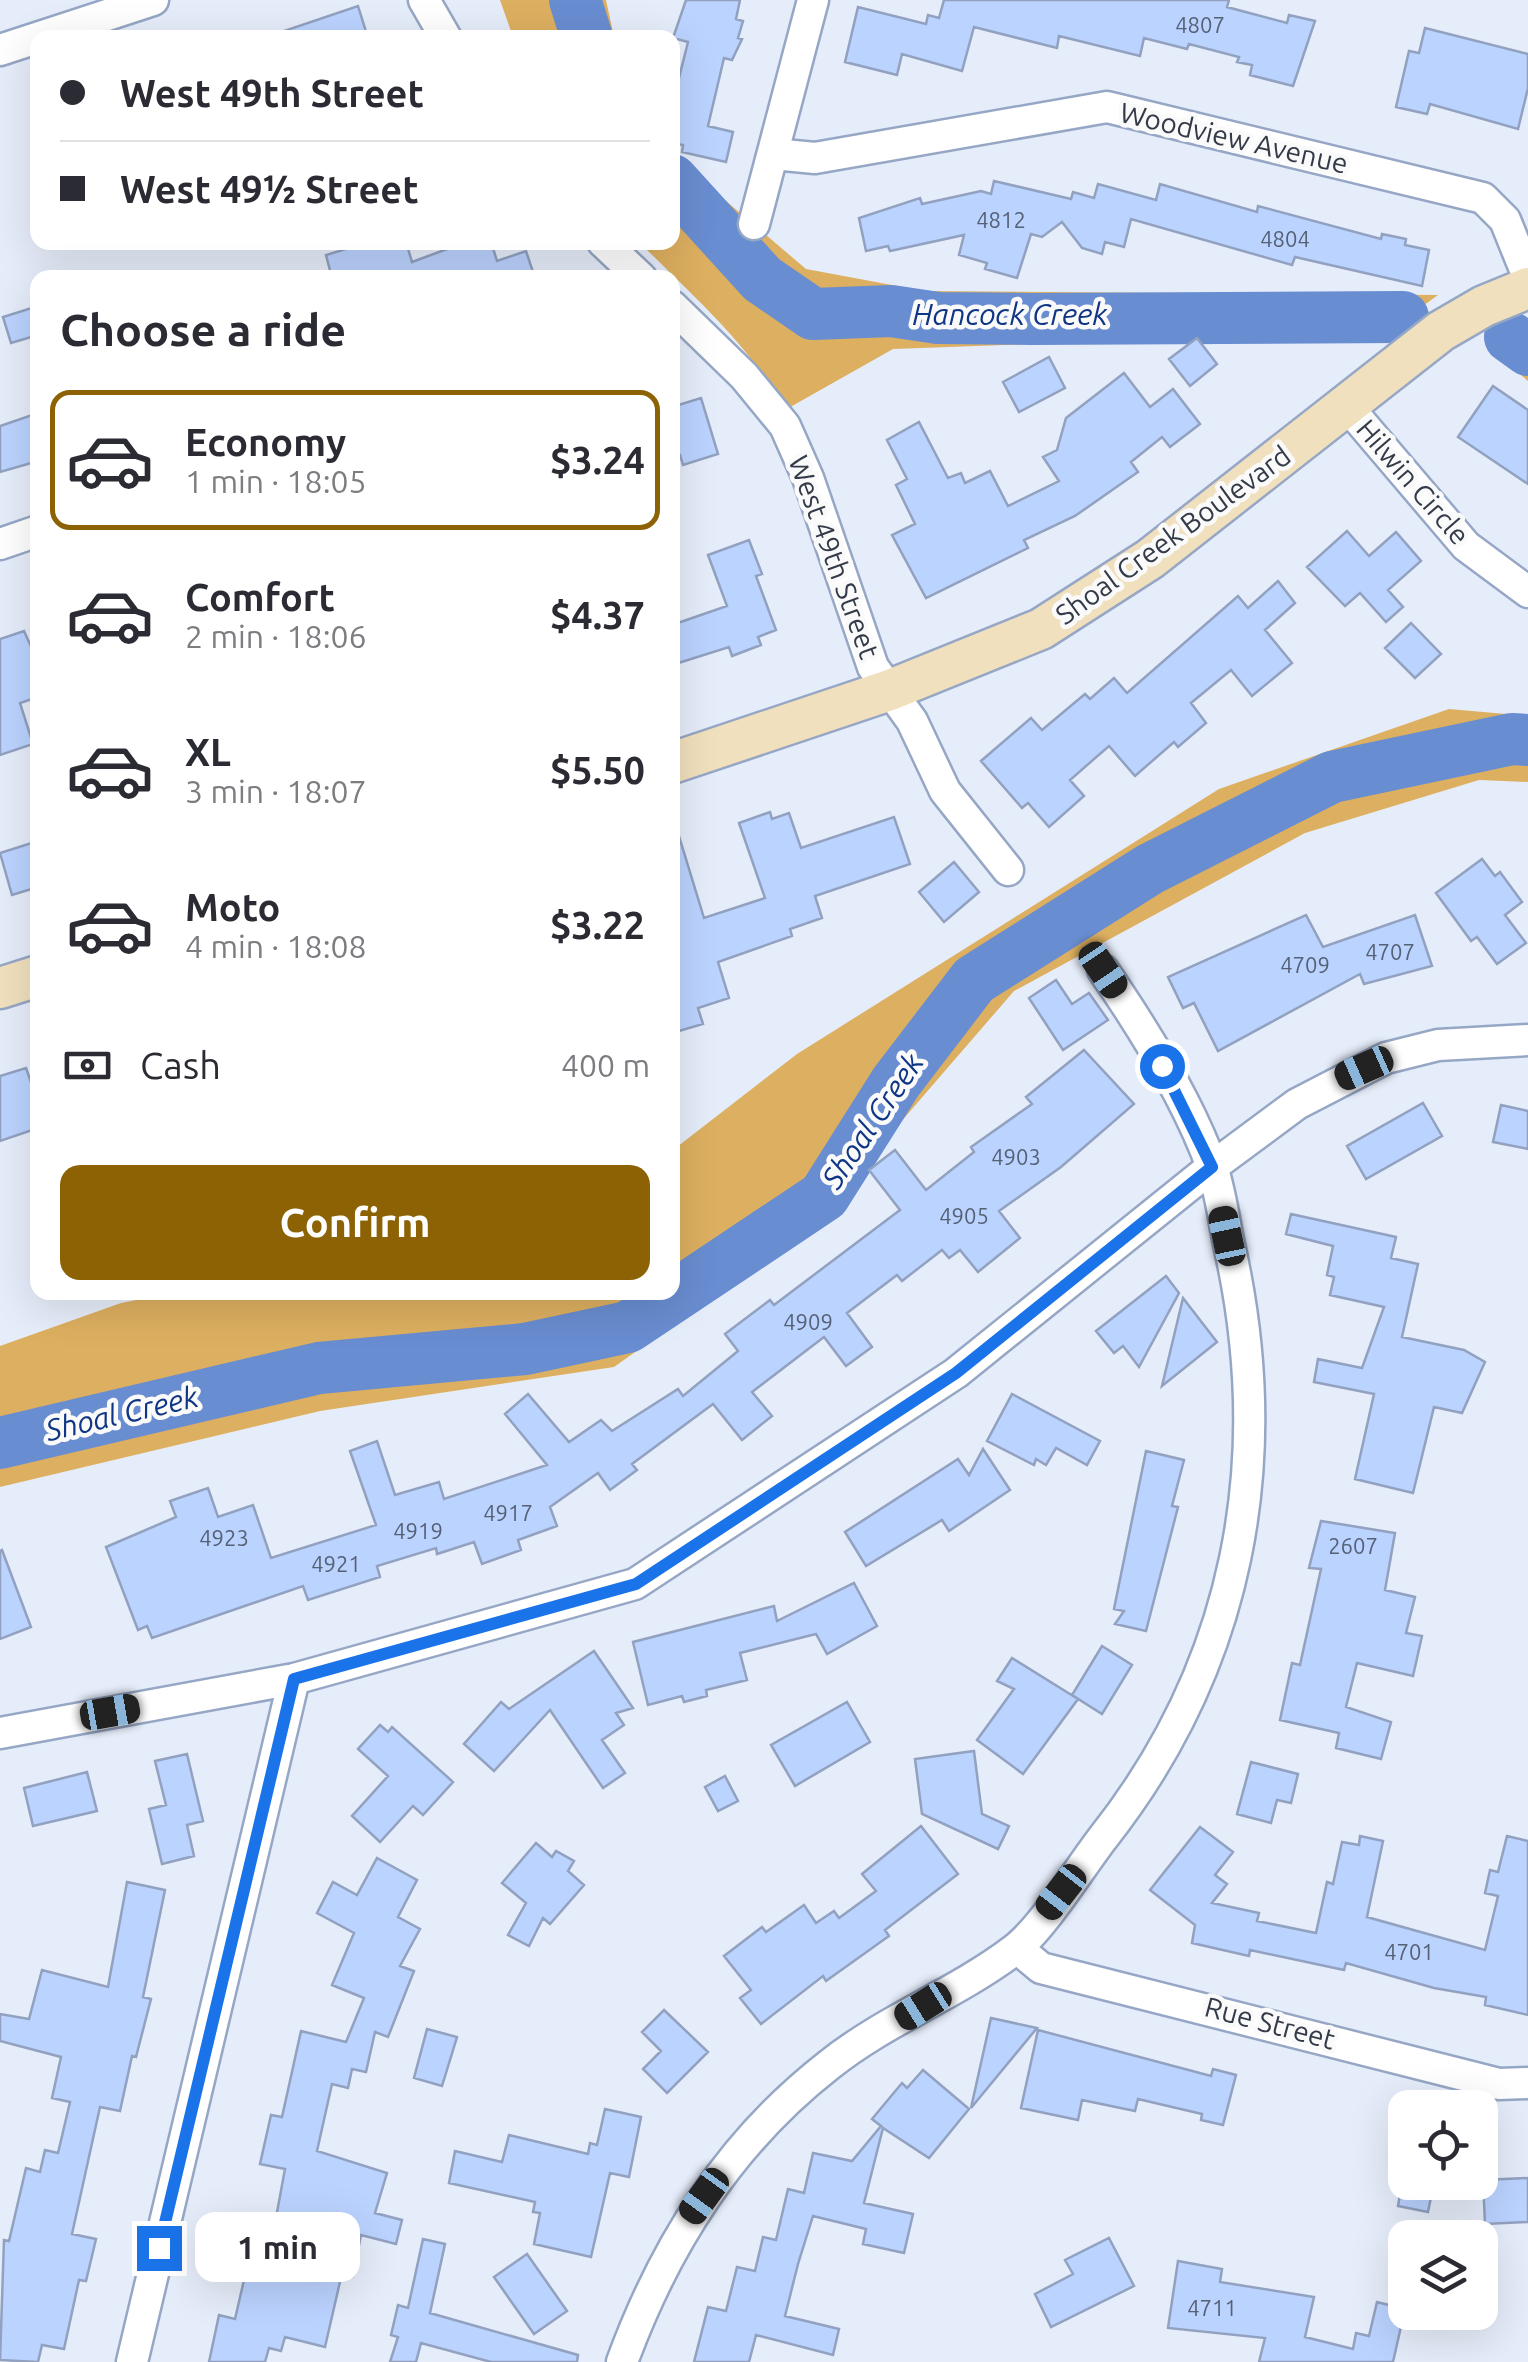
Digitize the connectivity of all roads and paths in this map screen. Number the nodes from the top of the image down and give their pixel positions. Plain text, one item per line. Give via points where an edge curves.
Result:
1 (153, 0) edge
2 (424, 0) edge
3 (813, 0) edge
4 (61, 30) edge
5 (441, 30) edge
6 (30, 40) edge
7 (0, 50) edge
8 (773, 154) junction
9 (754, 224) dead end
10 (611, 250) edge
11 (632, 270) edge
12 (1528, 277) edge
13 (1528, 288) edge
14 (680, 315) edge
15 (1347, 406) junction
16 (30, 534) edge
17 (0, 544) edge
18 (1528, 592) edge
19 (890, 690) junction
20 (680, 760) edge
21 (1008, 870) dead end
22 (1103, 970) dead end
23 (30, 979) edge
24 (0, 988) edge
25 (1528, 1040) edge
26 (1212, 1167) junction
27 (294, 1679) junction
28 (0, 1732) edge
29 (1016, 1948) junction
30 (1528, 2083) edge
31 (132, 2362) edge
32 (622, 2362) edge

1 - 4 street
2 - 5 street
3 - 8 street
6 - 7 street
8 - 9 street
8 - 12 street, Woodview Avenue via 816,158 1107,108 1483,198 1506,220
10 - 11 street
13 - 15 street, Shoal Creek Boulevard via 1441,331
14 - 19 street, West 49th Street via 785,426 873,667
15 - 18 street, Hilwin Circle via 1466,546
15 - 19 street, Shoal Creek Boulevard via 1084,604 988,654
16 - 17 street
19 - 20 street, Shoal Creek Boulevard
19 - 21 street, West 49th Street via 945,791
22 - 26 street via 1145,1032
23 - 24 street
25 - 26 street via 1438,1045 1386,1058 1297,1104
26 - 27 street via 956,1373 636,1584
26 - 29 street via 1242,1305 1252,1407 1239,1556 1181,1717 1128,1807
27 - 28 street
27 - 31 street
29 - 30 street, Rue Street via 1041,1968 1499,2084
29 - 32 street via 830,2064 739,2149 687,2220 648,2290

